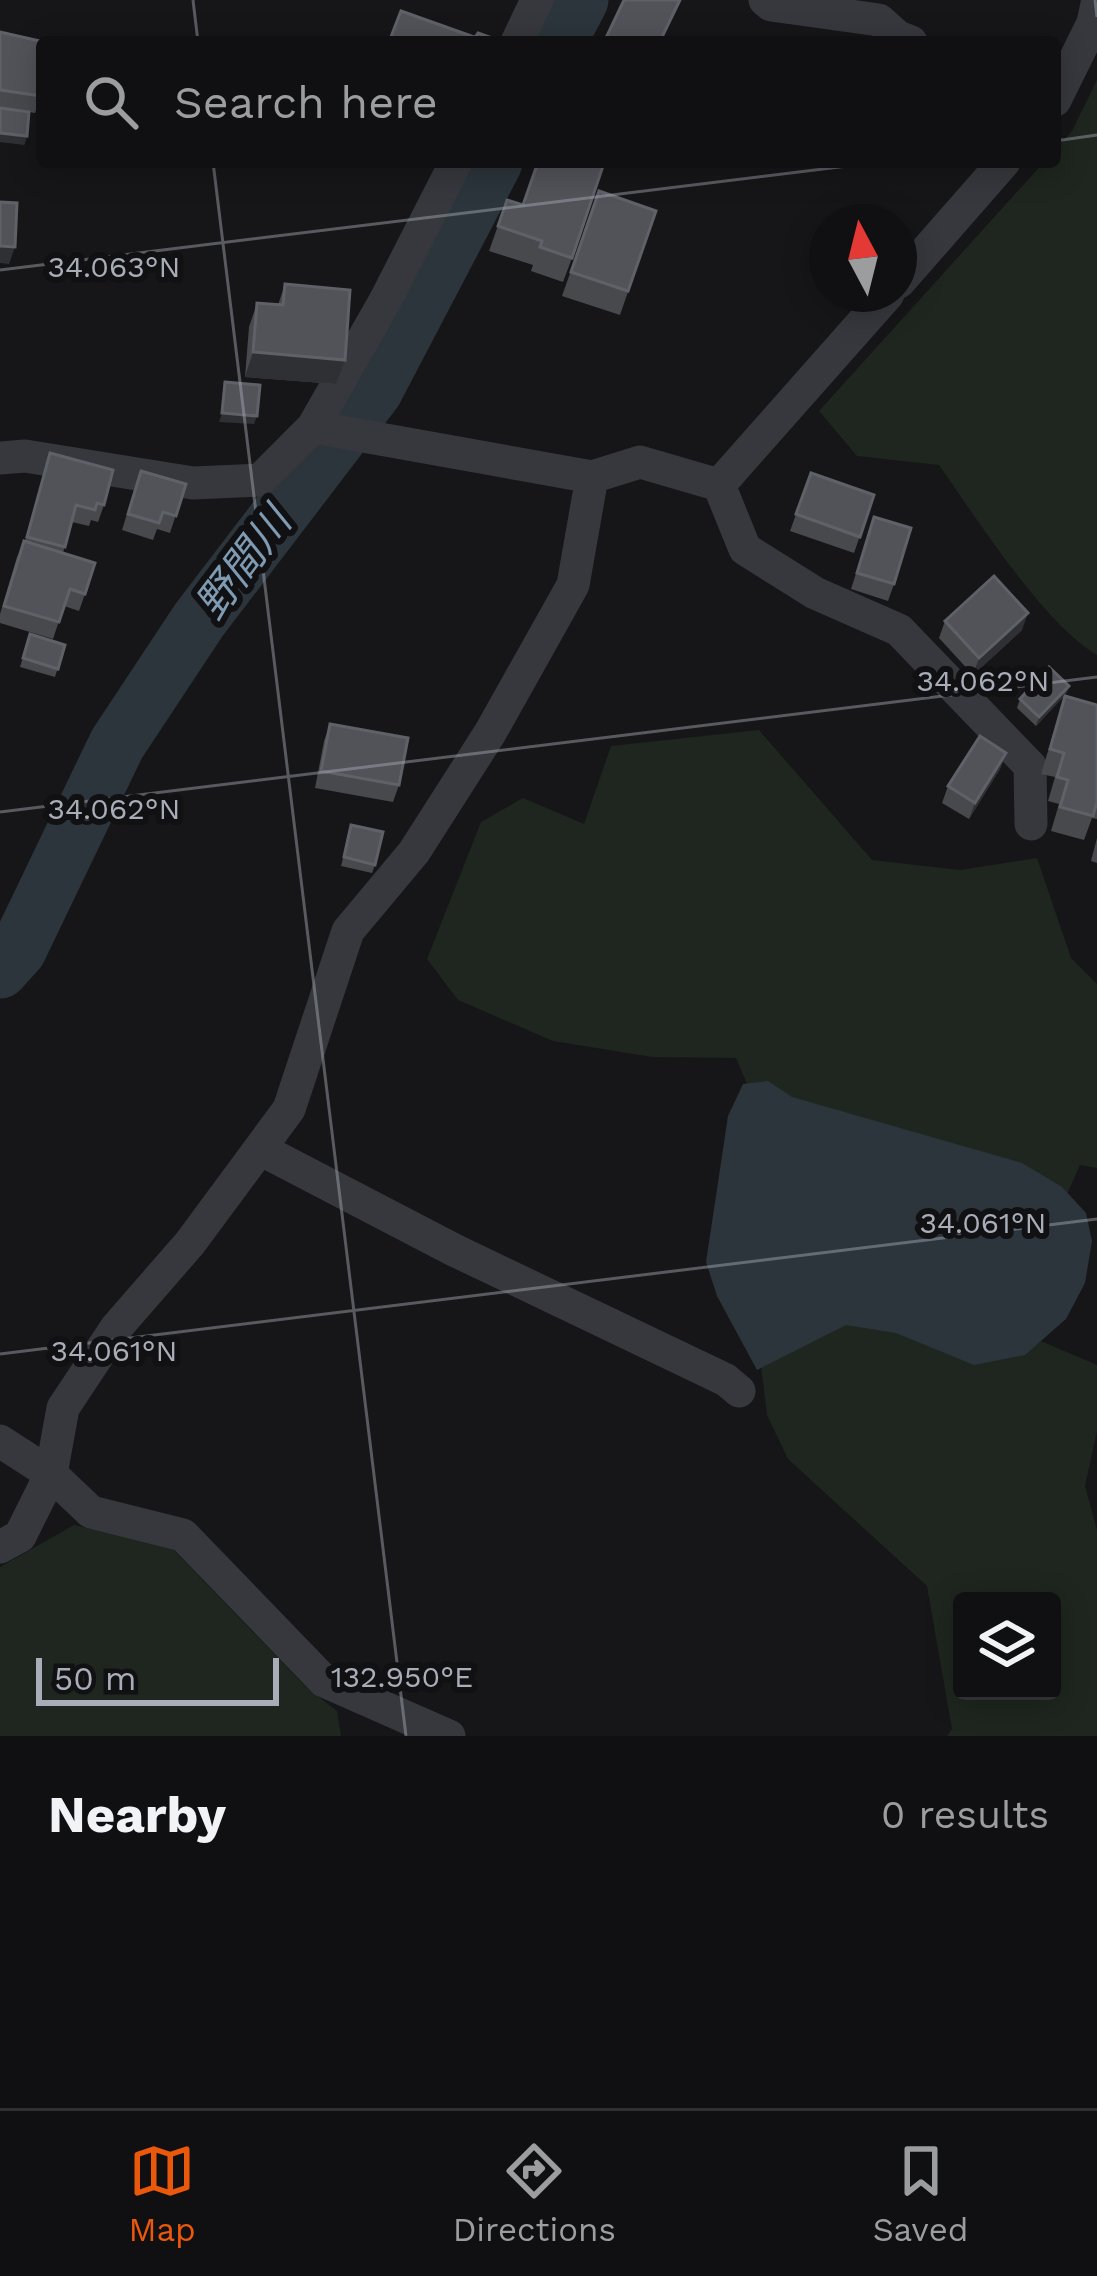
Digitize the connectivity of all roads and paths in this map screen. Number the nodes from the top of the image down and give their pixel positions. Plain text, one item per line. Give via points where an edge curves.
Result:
1 (537, 0) edge
2 (765, 0) edge
3 (1097, 4) edge
4 (520, 36) edge
5 (896, 36) edge
6 (1061, 88) edge
7 (453, 168) edge
8 (999, 168) edge
9 (917, 261) edge
10 (872, 312) edge
11 (313, 427) junction
12 (0, 458) edge
13 (592, 477) junction
14 (719, 485) junction
15 (1031, 824) dead end
16 (260, 1149) junction
17 (739, 1391) dead end
18 (0, 1441) edge
19 (51, 1474) junction
20 (0, 1546) edge
21 (449, 1736) edge

1 - 4 street
2 - 5 street via 879,20
3 - 6 street
7 - 11 street
8 - 9 street
10 - 14 street
11 - 12 street via 260,480 193,483
11 - 13 street
13 - 14 street via 640,462
13 - 16 street via 573,585 413,852 348,931 290,1108
14 - 15 street via 745,549 815,593 898,630 1030,766
16 - 17 street
16 - 19 street via 116,1328 63,1408
18 - 19 street
19 - 20 street via 20,1536
19 - 21 street via 91,1512 183,1534 324,1681

